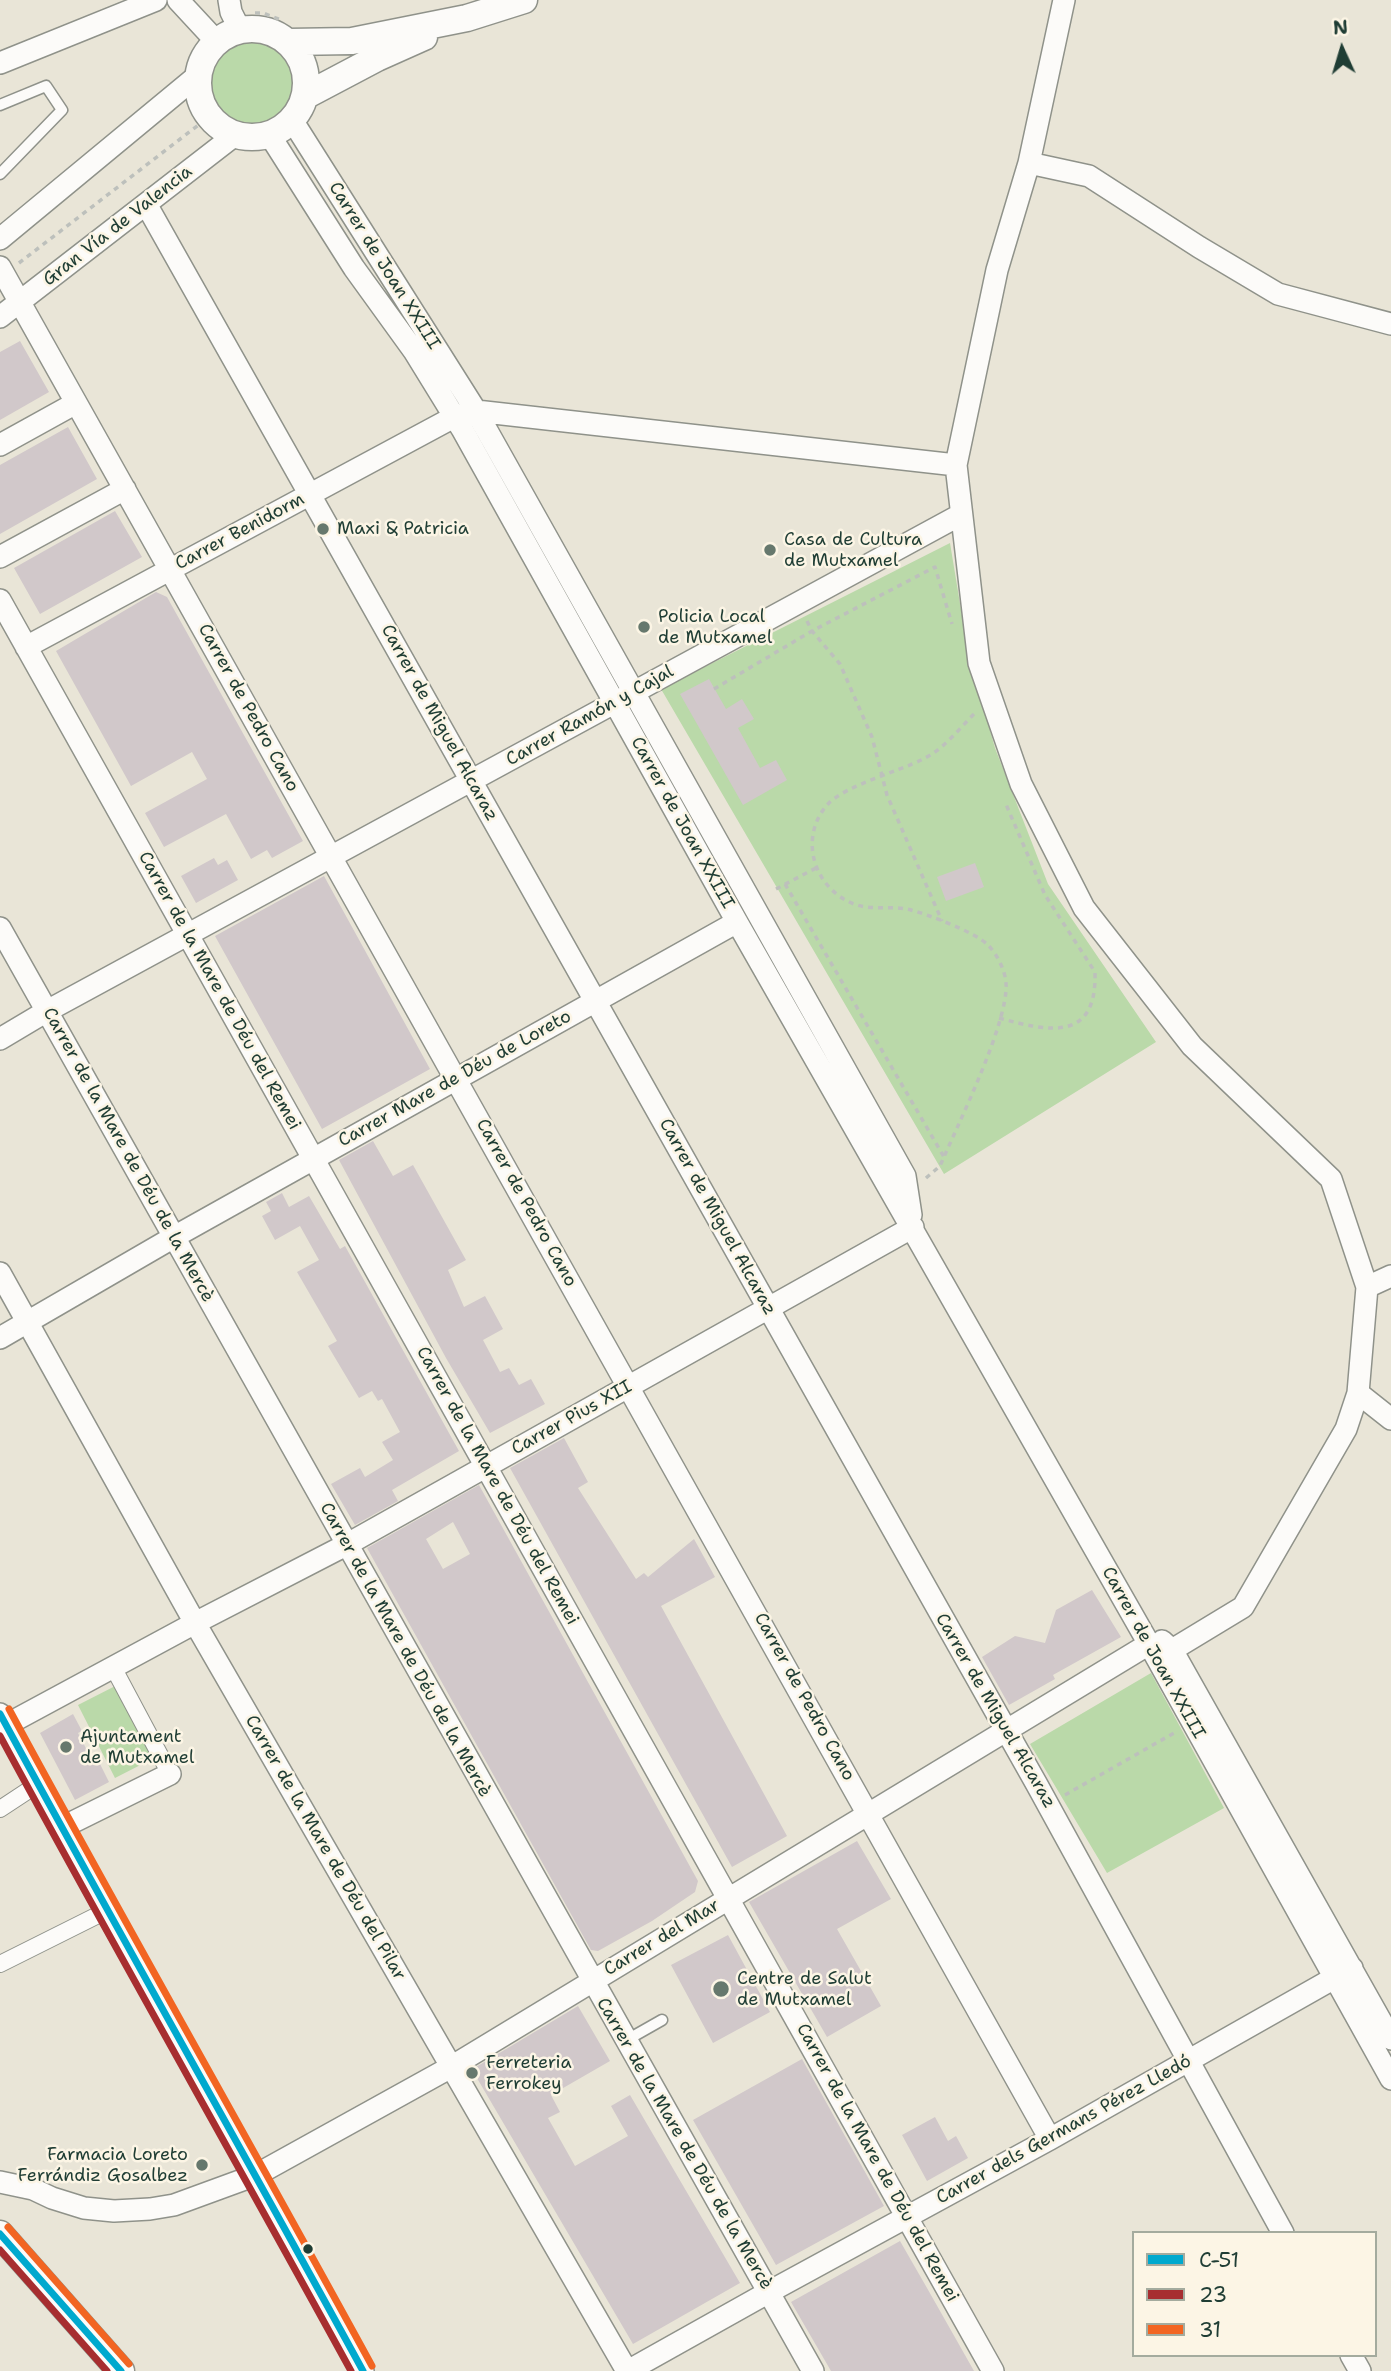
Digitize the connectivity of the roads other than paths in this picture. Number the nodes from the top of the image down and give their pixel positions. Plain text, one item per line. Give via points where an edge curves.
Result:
1 (156, 0) edge
2 (178, 0) edge
3 (229, 0) edge
4 (524, 0) edge
5 (1064, 0) edge
6 (467, 18) junction
7 (228, 35) junction
8 (289, 42) junction
9 (0, 63) edge
10 (197, 76) junction
11 (305, 96) junction
12 (0, 105) edge
13 (292, 120) junction
14 (269, 134) junction
15 (235, 135) junction
16 (1029, 163) junction
17 (0, 174) edge
18 (146, 204) junction
19 (0, 239) edge
20 (9, 265) edge
21 (20, 302) junction
22 (0, 317) edge
23 (1391, 324) edge
24 (76, 403) junction
25 (477, 411) junction
26 (458, 423) junction
27 (0, 445) edge
28 (956, 466) junction
29 (125, 489) junction
30 (311, 494) junction
31 (960, 515) junction
32 (0, 557) edge
33 (170, 570) junction
34 (0, 600) edge
35 (26, 646) junction
36 (625, 697) junction
37 (472, 780) junction
38 (331, 856) junction
39 (737, 922) junction
40 (0, 928) edge
41 (188, 934) junction
42 (595, 1001) junction
43 (47, 1011) junction
44 (0, 1040) edge
45 (456, 1079) junction
46 (313, 1158) junction
47 (913, 1227) junction
48 (173, 1237) junction
49 (0, 1273) edge
50 (1391, 1276) edge
51 (1367, 1287) junction
52 (768, 1308) junction
53 (27, 1322) junction
54 (0, 1338) edge
55 (629, 1386) junction
56 (1358, 1393) junction
57 (1391, 1419) edge
58 (486, 1466) junction
59 (346, 1545) junction
60 (1128, 1608) junction
61 (195, 1623) junction
62 (1149, 1644) junction
63 (1172, 1650) junction
64 (113, 1667) junction
65 (3, 1719) edge
66 (1005, 1731) junction
67 (170, 1774) joint
68 (38, 1784) junction
69 (0, 1809) edge
70 (869, 1813) junction
71 (61, 1828) junction
72 (728, 1898) junction
73 (106, 1911) junction
74 (0, 1964) edge
75 (1343, 1973) junction
76 (592, 1981) junction
77 (662, 2020) dead end
78 (1391, 2039) edge
79 (625, 2041) junction
80 (1188, 2061) junction
81 (451, 2067) junction
82 (1391, 2079) edge
83 (1050, 2139) junction
84 (256, 2175) junction
85 (0, 2182) edge
86 (907, 2217) junction
87 (1282, 2231) edge
88 (0, 2234) edge
89 (769, 2292) junction
90 (121, 2371) edge
91 (363, 2371) edge
92 (628, 2371) edge
93 (813, 2371) edge
94 (993, 2371) edge

1 - 9 street
2 - 7 street
3 - 7 street
4 - 6 street
5 - 16 street
6 - 8 street via 352,41
6 - 11 street
7 - 8 street via 266,30
7 - 10 street via 203,57
8 - 11 street via 301,58
10 - 15 street via 200,101 214,122
10 - 19 street
11 - 13 street
12 - 17 lane via 46,86 62,110
13 - 14 street
13 - 25 street, Carrer de Joan XXIII
14 - 15 street
14 - 26 street, Carrer de Joan XXIII
15 - 18 street, Gran Vía de Valencia
16 - 23 street via 1088,176 1278,293
16 - 28 street via 997,270
18 - 21 street, Gran Vía de Valencia
18 - 30 street, Carrer de Miguel Alcaraz
20 - 21 street, Carrer de Pedro Cano
21 - 22 street, Gran Vía de Valencia
21 - 24 street, Carrer de Pedro Cano
24 - 27 street
24 - 29 street, Carrer de Pedro Cano
25 - 26 street
25 - 28 street
25 - 36 street, Carrer de Joan XXIII
26 - 30 street, Carrer Benidorm
26 - 36 street, Carrer de Joan XXIII
28 - 31 street
29 - 32 street
29 - 33 street, Carrer de Pedro Cano
30 - 33 street, Carrer Benidorm
30 - 37 street, Carrer de Miguel Alcaraz
31 - 36 street, Carrer Ramón y Cajal
31 - 51 street via 979,663 1021,784 1084,908 1192,1046 1331,1179
33 - 35 street, Carrer Benidorm
33 - 38 street, Carrer de Pedro Cano
34 - 35 street, Carrer de la Mare de Déu del Remei
35 - 41 street, Carrer de la Mare de Déu del Remei
36 - 37 street, Carrer Ramón y Cajal
36 - 39 street, Carrer de Joan XXIII
36 - 47 street, Carrer de Joan XXIII via 905,1176
37 - 38 street, Carrer Ramón y Cajal
37 - 42 street, Carrer de Miguel Alcaraz
38 - 41 street, Carrer Ramón y Cajal
38 - 45 street, Carrer de Pedro Cano
39 - 42 street, Carrer Mare de Déu de Loreto
39 - 47 street, Carrer de Joan XXIII
40 - 43 street, Carrer de la Mare de Déu de la Mercè
41 - 43 street, Carrer Ramón y Cajal
41 - 46 street, Carrer de la Mare de Déu del Remei
42 - 45 street, Carrer Mare de Déu de Loreto
42 - 52 street, Carrer de Miguel Alcaraz
43 - 44 street, Carrer Ramón y Cajal
43 - 48 street, Carrer de la Mare de Déu de la Mercè
45 - 46 street, Carrer Mare de Déu de Loreto
45 - 55 street, Carrer de Pedro Cano
46 - 48 street, Carrer Mare de Déu de Loreto
46 - 58 street, Carrer de la Mare de Déu del Remei
47 - 52 street, Carrer Pius XII
47 - 60 street, Carrer de Joan XXIII
48 - 53 street, Carrer Mare de Déu de Loreto
48 - 59 street, Carrer de la Mare de Déu de la Mercè
49 - 53 street, Carrer de la Mare de Déu del Pilar
50 - 51 street
51 - 56 street
52 - 55 street, Carrer Pius XII
52 - 66 street, Carrer de Miguel Alcaraz
53 - 54 street, Carrer Mare de Déu de Loreto
53 - 61 street, Carrer de la Mare de Déu del Pilar
55 - 58 street, Carrer Pius XII
55 - 70 street, Carrer de Pedro Cano
56 - 57 street
56 - 63 street via 1346,1429 1243,1607
58 - 59 street, Carrer Pius XII
58 - 72 street, Carrer de la Mare de Déu del Remei
59 - 61 street, Carrer Pius XII
59 - 76 street, Carrer de la Mare de Déu de la Mercè
60 - 62 street, Carrer de Joan XXIII
60 - 63 street, Carrer de Joan XXIII
61 - 64 street, Carrer Pius XII
61 - 81 street, Carrer de la Mare de Déu del Pilar
62 - 63 street
62 - 66 street, Carrer del Mar
62 - 75 street, Carrer de Joan XXIII
63 - 75 street, Carrer de Joan XXIII
64 - 65 street, Carrer Pius XII
64 - 67 street
65 - 68 street
66 - 70 street, Carrer del Mar
66 - 80 street, Carrer de Miguel Alcaraz
67 - 71 street
68 - 69 street
68 - 71 street
70 - 72 street, Carrer del Mar
70 - 83 street, Carrer de Pedro Cano
71 - 73 street
72 - 76 street, Carrer del Mar
72 - 86 street, Carrer de la Mare de Déu del Remei
73 - 74 street
73 - 84 street
75 - 78 street, Carrer de Joan XXIII
75 - 80 street, Carrer dels Germans Pérez Lledó
75 - 82 street, Carrer de Joan XXIII
76 - 79 street, Carrer de la Mare de Déu de la Mercè
76 - 81 street, Carrer del Mar
77 - 79 lane
79 - 89 street, Carrer de la Mare de Déu de la Mercè
80 - 83 street, Carrer dels Germans Pérez Lledó
80 - 87 street, Carrer de Miguel Alcaraz
81 - 84 street, Carrer del Mar
81 - 92 street, Carrer de la Mare de Déu del Pilar
83 - 86 street, Carrer dels Germans Pérez Lledó
84 - 85 street, Carrer del Mar via 174,2205 114,2211 84,2208
84 - 91 street
86 - 89 street, Carrer dels Germans Pérez Lledó
86 - 94 street, Carrer de la Mare de Déu del Remei
88 - 90 street
89 - 92 street, Carrer dels Germans Pérez Lledó
89 - 93 street, Carrer de la Mare de Déu de la Mercè

